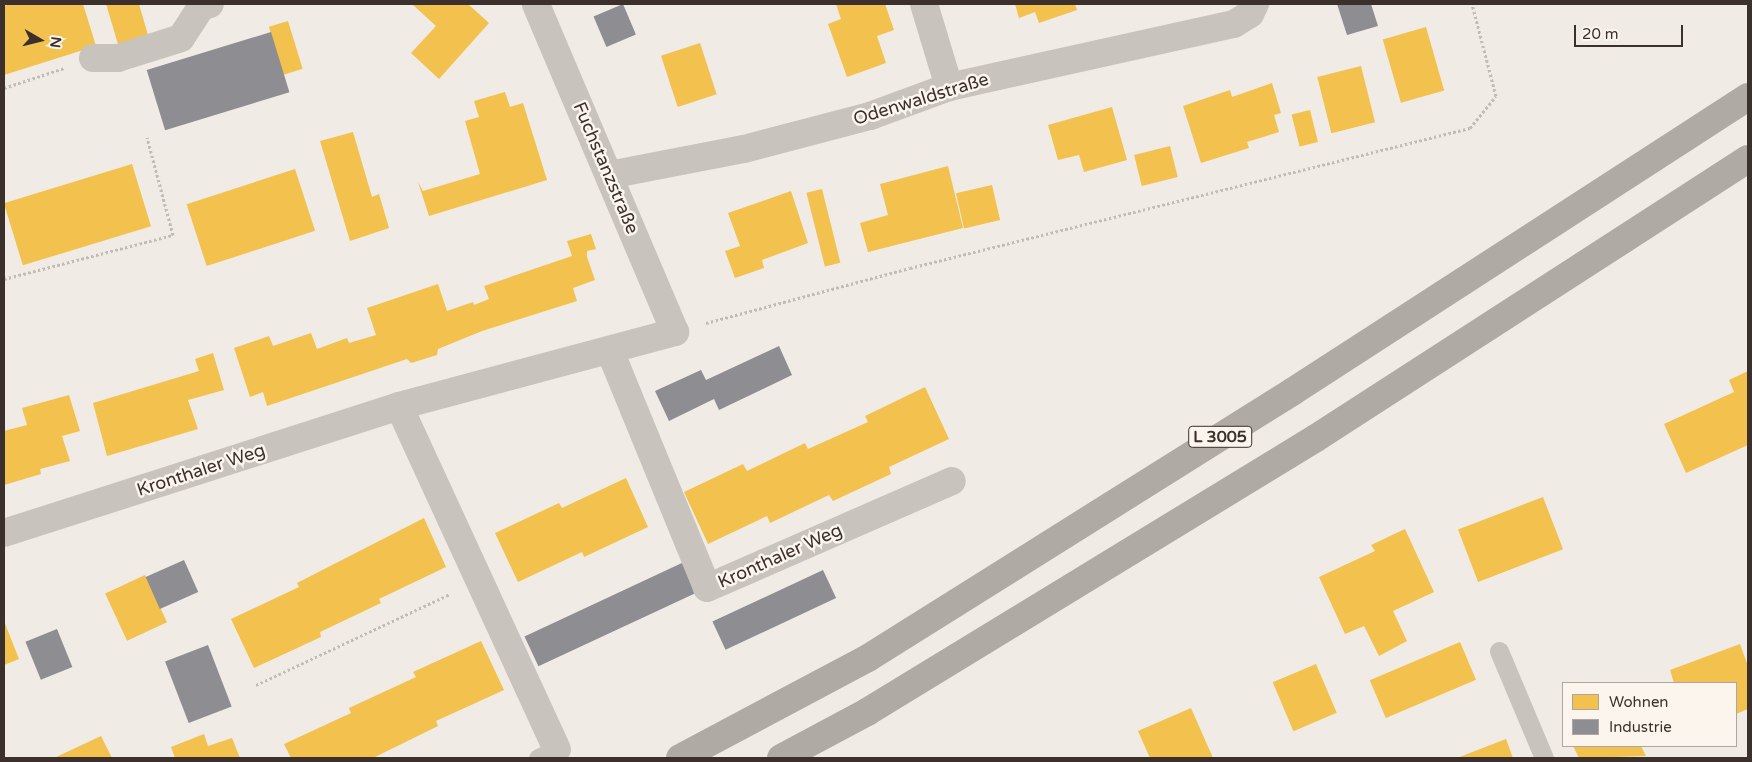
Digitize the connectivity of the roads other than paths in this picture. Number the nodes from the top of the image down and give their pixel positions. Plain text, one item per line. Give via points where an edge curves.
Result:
1 (210, 4) edge
2 (536, 4) edge
3 (924, 4) edge
4 (1255, 4) edge
5 (93, 58) road end
6 (949, 87) junction
7 (1748, 97) edge
8 (1748, 159) edge
9 (609, 175) junction
10 (675, 332) joint
11 (610, 351) junction
12 (399, 406) junction
13 (952, 481) dead end
14 (4, 533) edge
15 (1499, 651) dead end
16 (547, 754) edge
17 (680, 758) edge
18 (780, 758) edge
19 (1544, 758) edge

1 - 5 street via 202,6 181,38 118,58
2 - 9 street, Fuchstanzstraße
3 - 6 street
4 - 6 street, Odenwaldstraße via 1250,14 1234,24
6 - 9 street, Odenwaldstraße via 870,116 762,144
7 - 17 highway, L 3005 via 1300,387 868,658
8 - 18 highway, L 3005 via 1316,438 867,712
9 - 10 street, Fuchstanzstraße
10 - 11 street, Kronthaler Weg
11 - 12 street, Kronthaler Weg
11 - 13 street, Kronthaler Weg via 707,588
12 - 14 street, Kronthaler Weg
12 - 16 street via 480,580
15 - 19 lane

